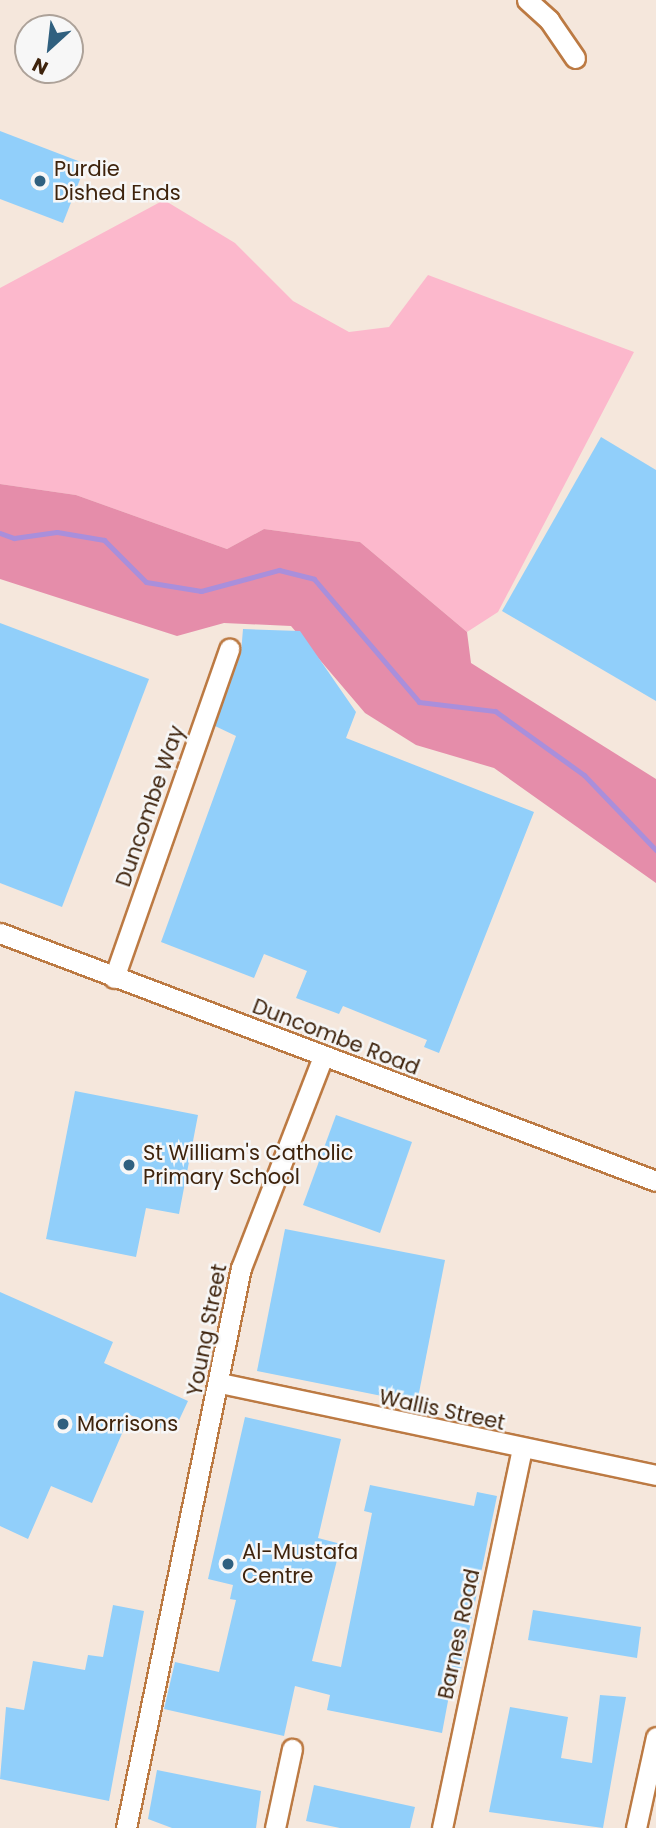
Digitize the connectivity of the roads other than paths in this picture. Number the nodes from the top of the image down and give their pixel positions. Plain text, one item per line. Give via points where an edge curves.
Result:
1 (527, 0) edge
2 (575, 58) dead end
3 (229, 649) dead end
4 (0, 933) edge
5 (114, 978) junction
6 (323, 1056) junction
7 (656, 1181) edge
8 (220, 1382) junction
9 (522, 1450) junction
10 (656, 1475) edge
11 (656, 1737) edge
12 (292, 1749) dead end
13 (650, 1792) edge
14 (126, 1828) edge
15 (275, 1828) edge
16 (442, 1828) edge
17 (636, 1828) edge

1 - 2 street via 549,20
3 - 5 street, Duncombe Way
4 - 5 street, Duncombe Road
5 - 6 street, Duncombe Road
6 - 7 street, Duncombe Road
6 - 8 street, Young Street via 241,1268
8 - 9 street, Wallis Street
8 - 14 street, Young Street
9 - 10 street, Wallis Street
9 - 16 street, Barnes Road
11 - 13 street
12 - 15 street
13 - 17 street

